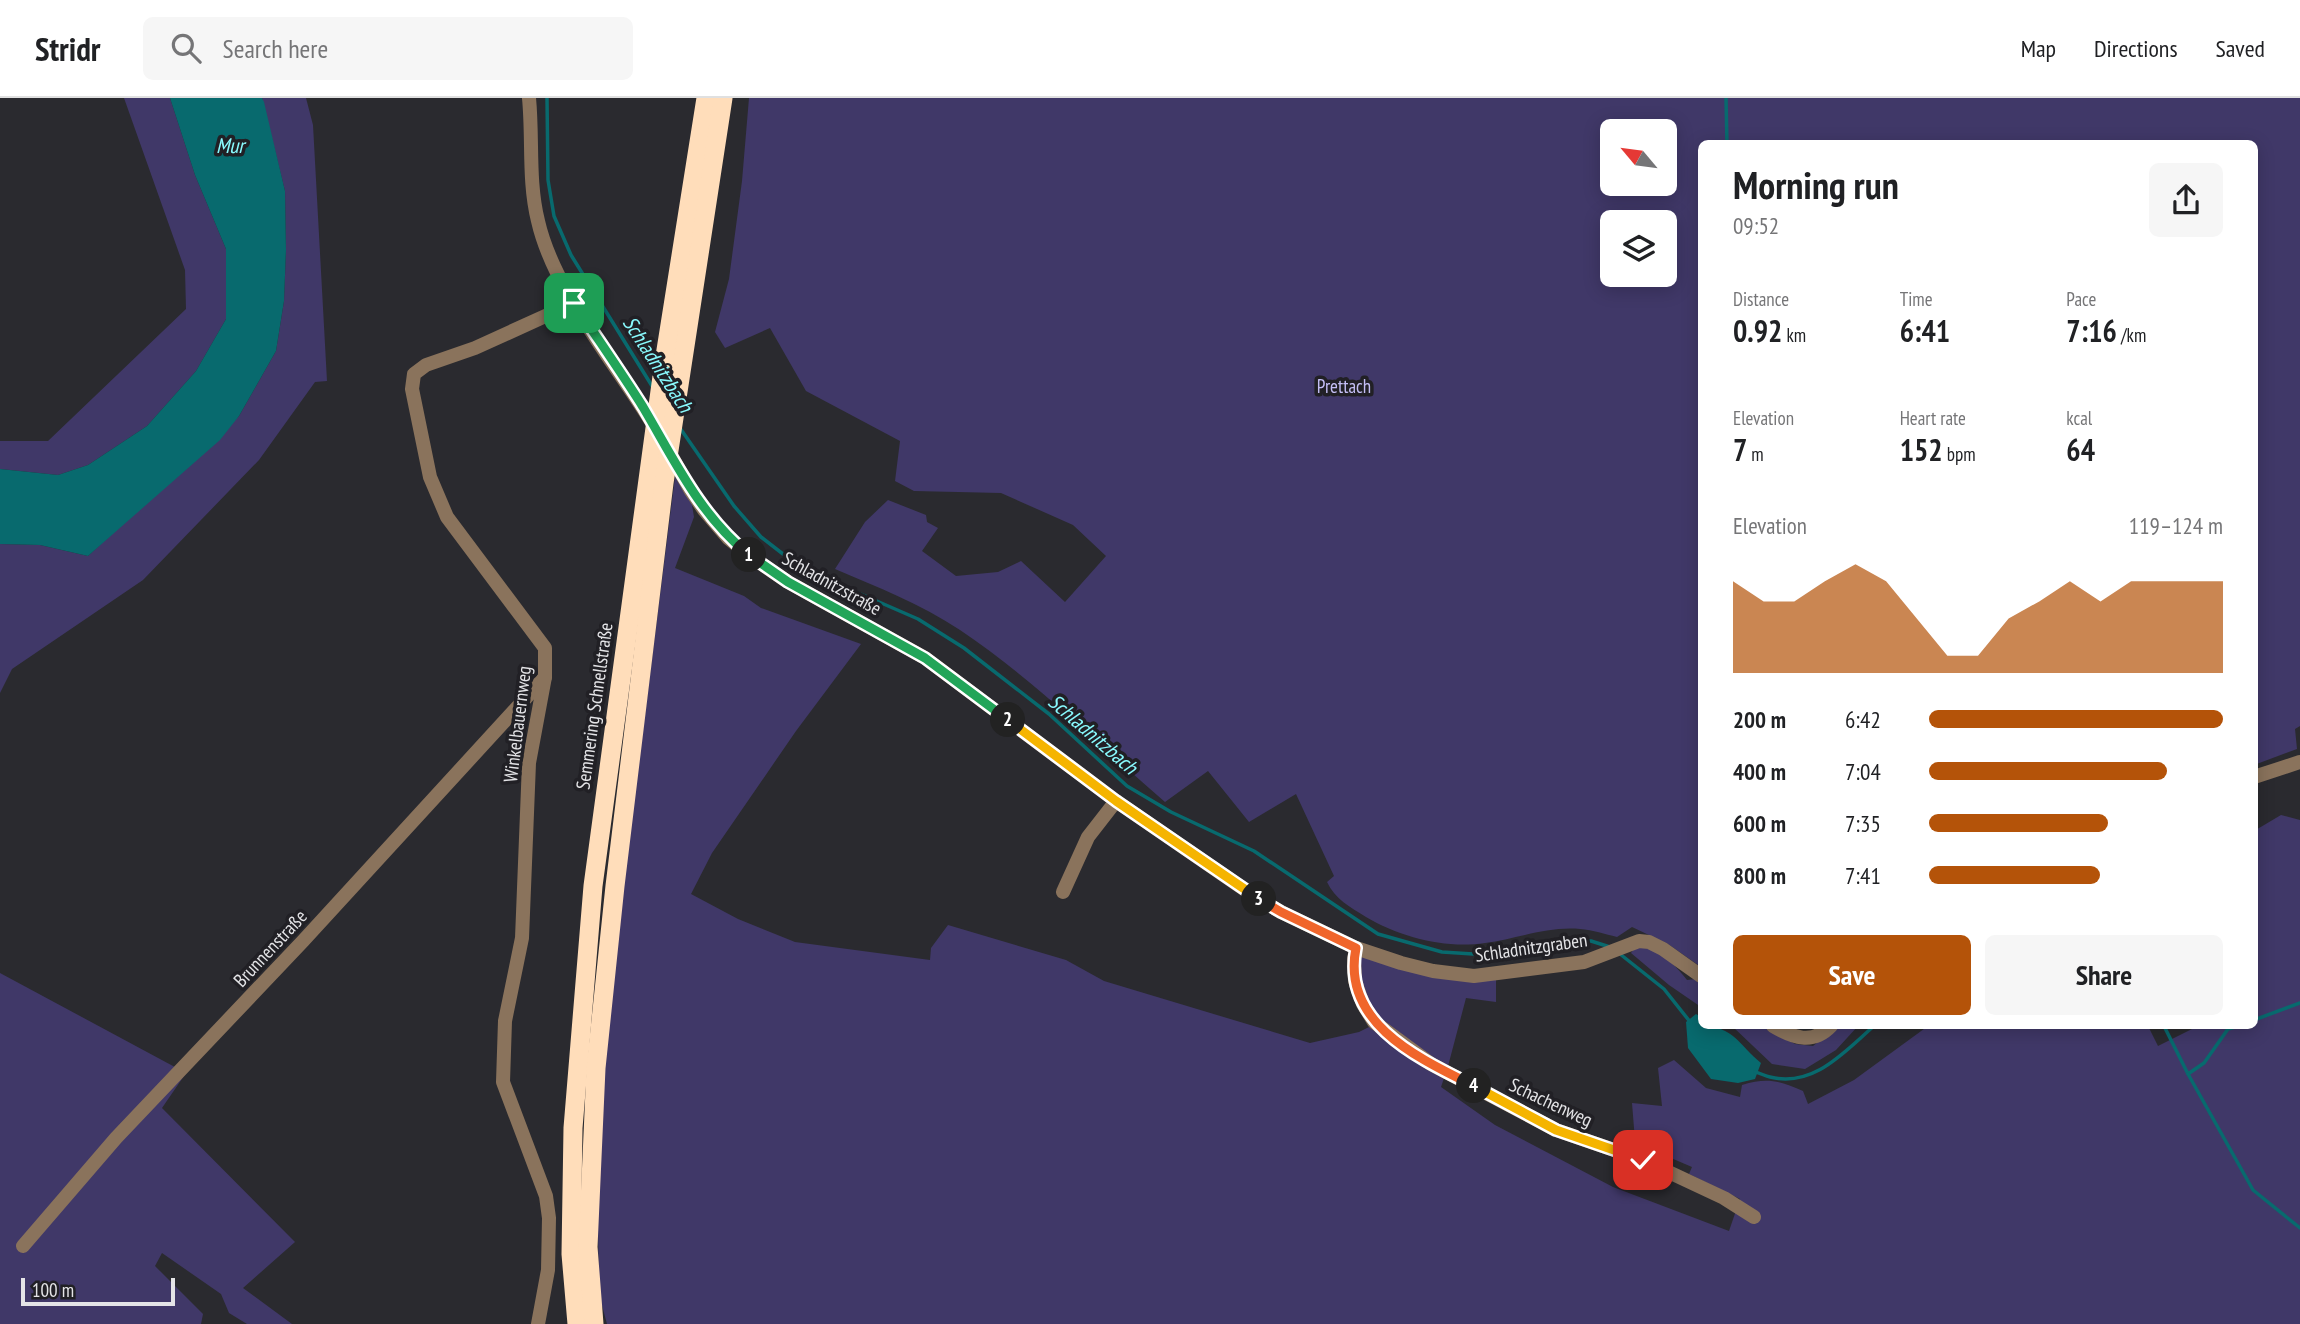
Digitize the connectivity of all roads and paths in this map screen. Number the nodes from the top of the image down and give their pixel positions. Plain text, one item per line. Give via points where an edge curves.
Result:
1 (529, 98) edge
2 (706, 98) edge
3 (723, 98) edge
4 (574, 303) junction
5 (545, 677) junction
6 (2300, 762) edge
7 (2258, 776) edge
8 (1116, 801) junction
9 (1063, 892) dead end
10 (1356, 948) junction
11 (1698, 974) edge
12 (1778, 1029) edge
13 (1828, 1029) edge
14 (1754, 1217) dead end
15 (23, 1246) dead end
16 (538, 1324) edge
17 (577, 1324) edge
18 (594, 1324) edge

1 - 4 street, Schladnitzstraße via 538,225 552,265
2 - 17 highway, Semmering Schnellstraße via 663,369 593,886 575,1101 570,1254
3 - 18 highway via 664,483 615,886 596,1068 588,1247
4 - 5 street, Winkelbauernweg via 426,365 414,374 412,388 429,477 447,517 545,648
4 - 8 street, Schladnitzstraße via 691,491 727,538 788,582 925,658
5 - 15 street, Brunnenstraße via 116,1138
5 - 16 street, Winkelbauernweg via 529,763 523,938 505,1021 503,1082 546,1196 548,1270
6 - 7 street
8 - 9 street via 1088,837
8 - 10 street, Schladnitzstraße via 1281,912
10 - 11 street, Schladnitzgraben via 1433,971 1474,976 1584,962 1639,941 1649,942
10 - 14 street, Schachenweg via 1355,981 1368,1013 1388,1034 1430,1064 1556,1130 1643,1160
12 - 13 street via 1810,1039

